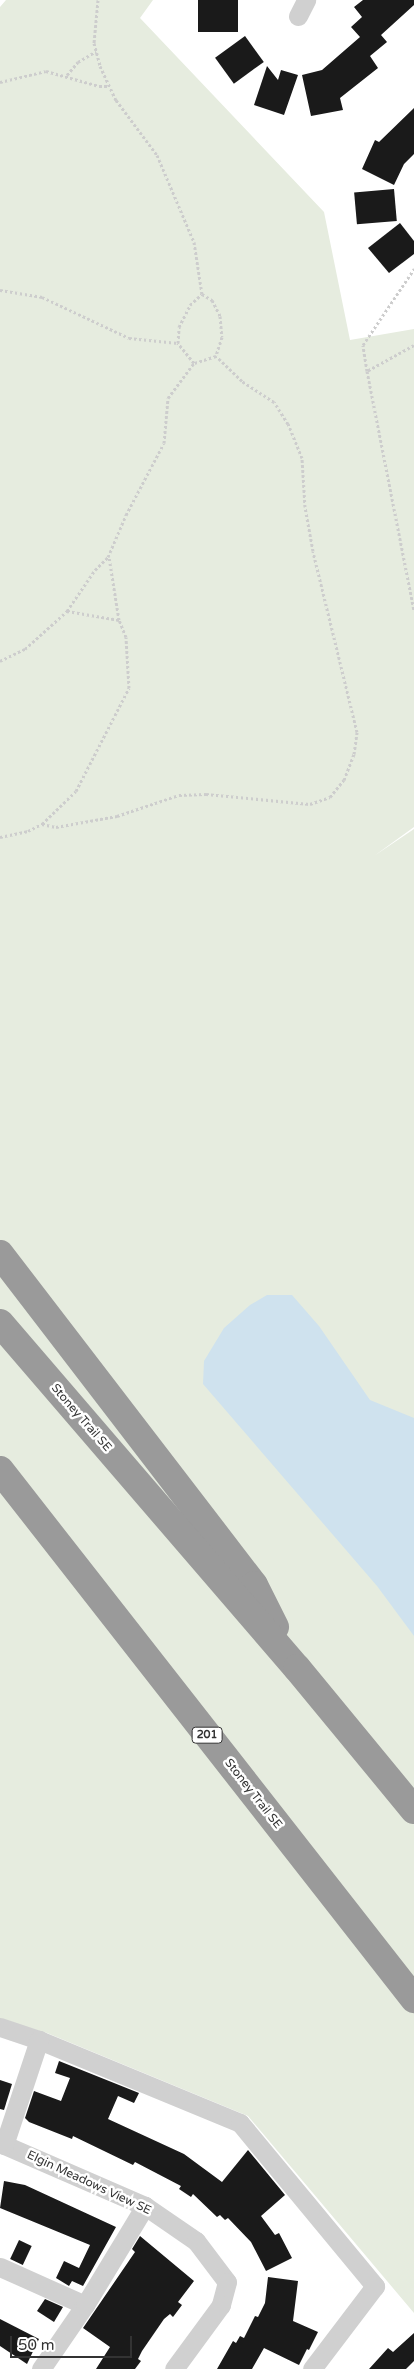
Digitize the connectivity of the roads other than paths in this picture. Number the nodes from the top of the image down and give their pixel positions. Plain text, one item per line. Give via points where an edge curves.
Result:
1 (0, 1254) edge
2 (0, 1323) edge
3 (0, 1470) edge
4 (297, 1668) junction
5 (414, 1810) edge
6 (414, 1999) edge
7 (0, 2028) edge
8 (39, 2040) junction
9 (2, 2144) edge
10 (145, 2206) junction
11 (0, 2267) edge
12 (85, 2305) junction
13 (41, 2369) edge
14 (174, 2369) edge
15 (312, 2369) edge

1 - 4 highway via 38,1308 254,1585
2 - 4 highway, Stoney Trail SE
3 - 6 highway, Stoney Trail SE / 201
4 - 5 highway, Stoney Trail SE
7 - 8 street
8 - 9 street
8 - 15 street via 240,2123 375,2286
9 - 10 street, Elgin Meadows View SE
10 - 12 street
10 - 14 street, Elgin Meadows View SE via 196,2240 227,2282 221,2305
11 - 12 street
12 - 13 street

